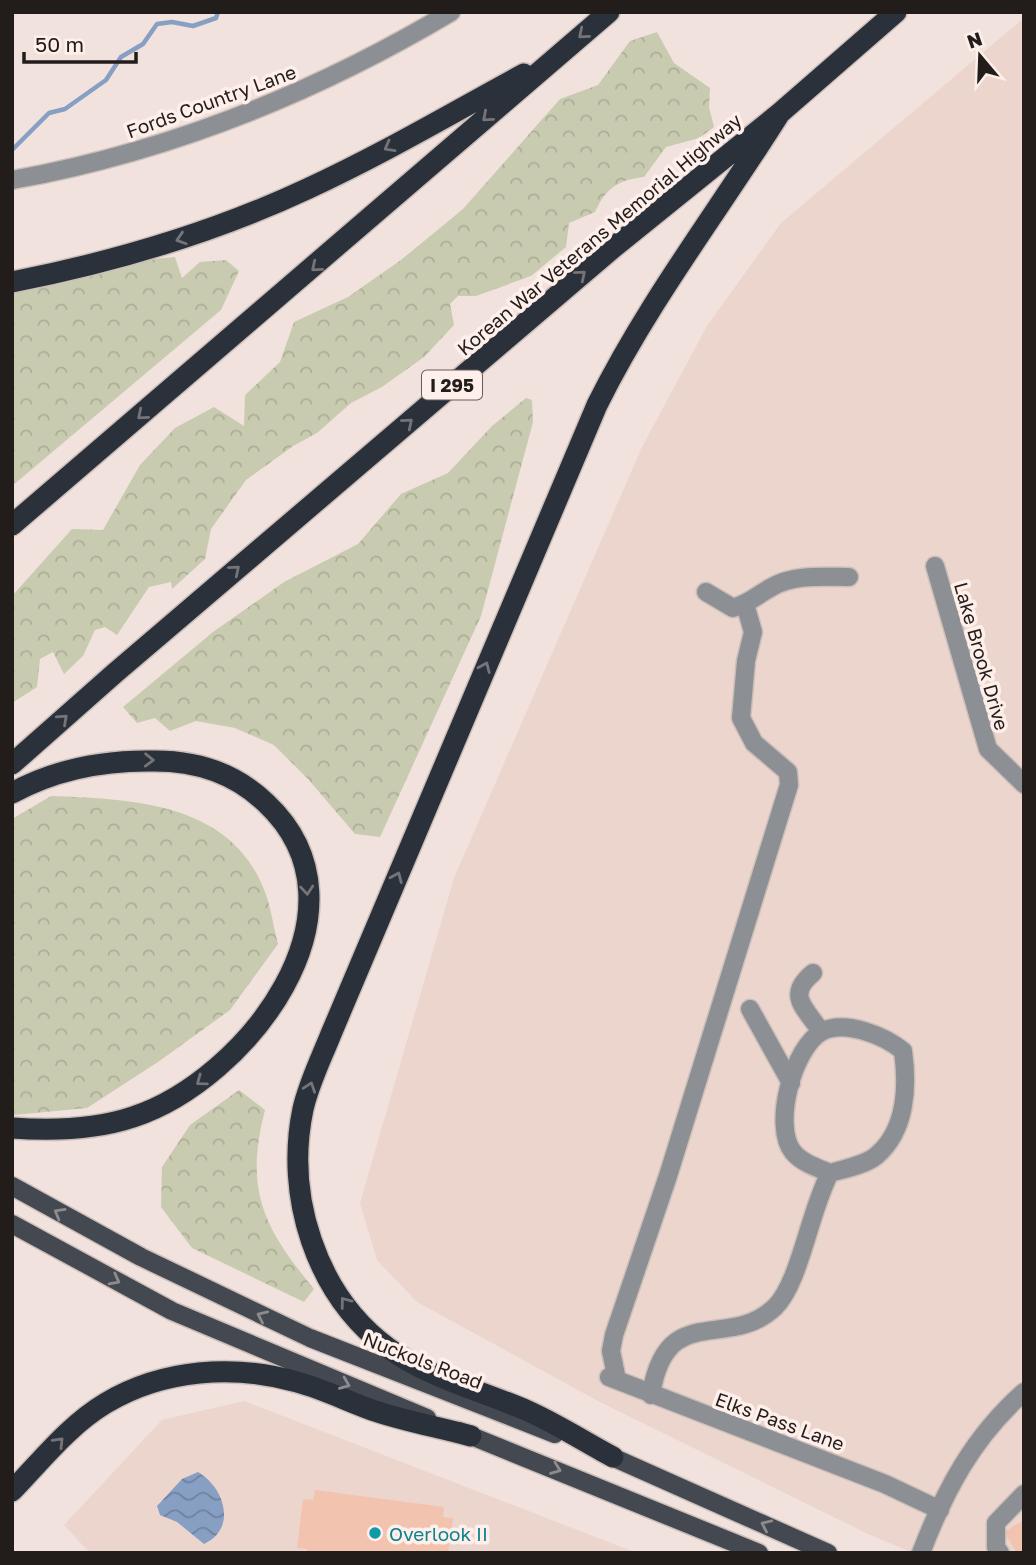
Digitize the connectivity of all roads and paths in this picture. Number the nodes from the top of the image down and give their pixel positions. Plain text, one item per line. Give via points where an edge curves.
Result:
1 (451, 12) edge
2 (609, 12) edge
3 (896, 12) edge
4 (556, 56) junction
5 (780, 113) junction
6 (12, 180) edge
7 (12, 282) edge
8 (12, 525) edge
9 (935, 566) dead end
10 (849, 577) dead end
11 (706, 592) dead end
12 (745, 604) junction
13 (12, 764) edge
14 (1024, 784) edge
15 (12, 793) edge
16 (813, 973) dead end
17 (750, 1009) dead end
18 (821, 1032) junction
19 (791, 1083) junction
20 (12, 1128) edge
21 (830, 1174) junction
22 (12, 1186) edge
23 (12, 1224) edge
24 (1024, 1392) edge
25 (651, 1395) junction
26 (471, 1436) junction
27 (613, 1457) junction
28 (12, 1491) edge
29 (1024, 1494) edge
30 (940, 1510) junction
31 (759, 1553) edge
32 (828, 1553) edge
33 (921, 1553) edge
34 (1000, 1553) edge

1 - 6 street, Fords Country Lane via 323,81 233,119 111,158
2 -> 4 highway
3 - 5 highway, Korean War Veterans Memorial Highway / I 295
4 -> 7 highway via 349,170 255,212 160,246
4 -> 8 highway via 375,217
13 -> 5 highway, Korean War Veterans Memorial Highway / I 295 via 614,247
27 -> 5 highway via 531,1412 419,1366 387,1348 365,1326 330,1280 312,1242 300,1203 300,1124 310,1084 597,405 645,316
9 - 14 street, Lake Brook Drive via 988,749
10 - 12 street via 799,578 772,586
11 - 12 street via 733,608
12 - 25 street, Elks Pass Lane via 753,632 741,718 754,743 788,772 789,785 614,1335 611,1378
15 -> 20 highway via 64,772 116,761 166,761 217,771 258,795 284,824 300,855 308,902 300,952 282,991 242,1045 204,1078 170,1101 133,1117 62,1130
16 - 18 street via 798,992 800,1003
17 - 19 street
18 - 19 street via 802,1053
18 - 21 street via 839,1026 890,1041 903,1051 906,1074 903,1111 891,1139 874,1158
19 - 21 street via 782,1127 792,1152
21 - 25 street via 819,1193 788,1287 776,1306 746,1323 692,1335 664,1350 655,1366
27 -> 22 main road, Nuckols Road via 310,1338 141,1257
23 -> 26 main road via 172,1311
24 - 30 street via 966,1456
25 - 30 street, Elks Pass Lane via 886,1484
28 -> 26 highway via 74,1427 105,1404 137,1388 202,1372 268,1374 374,1411
26 -> 31 main road
32 -> 27 main road, Nuckols Road
29 - 34 street via 996,1523
30 - 33 street

